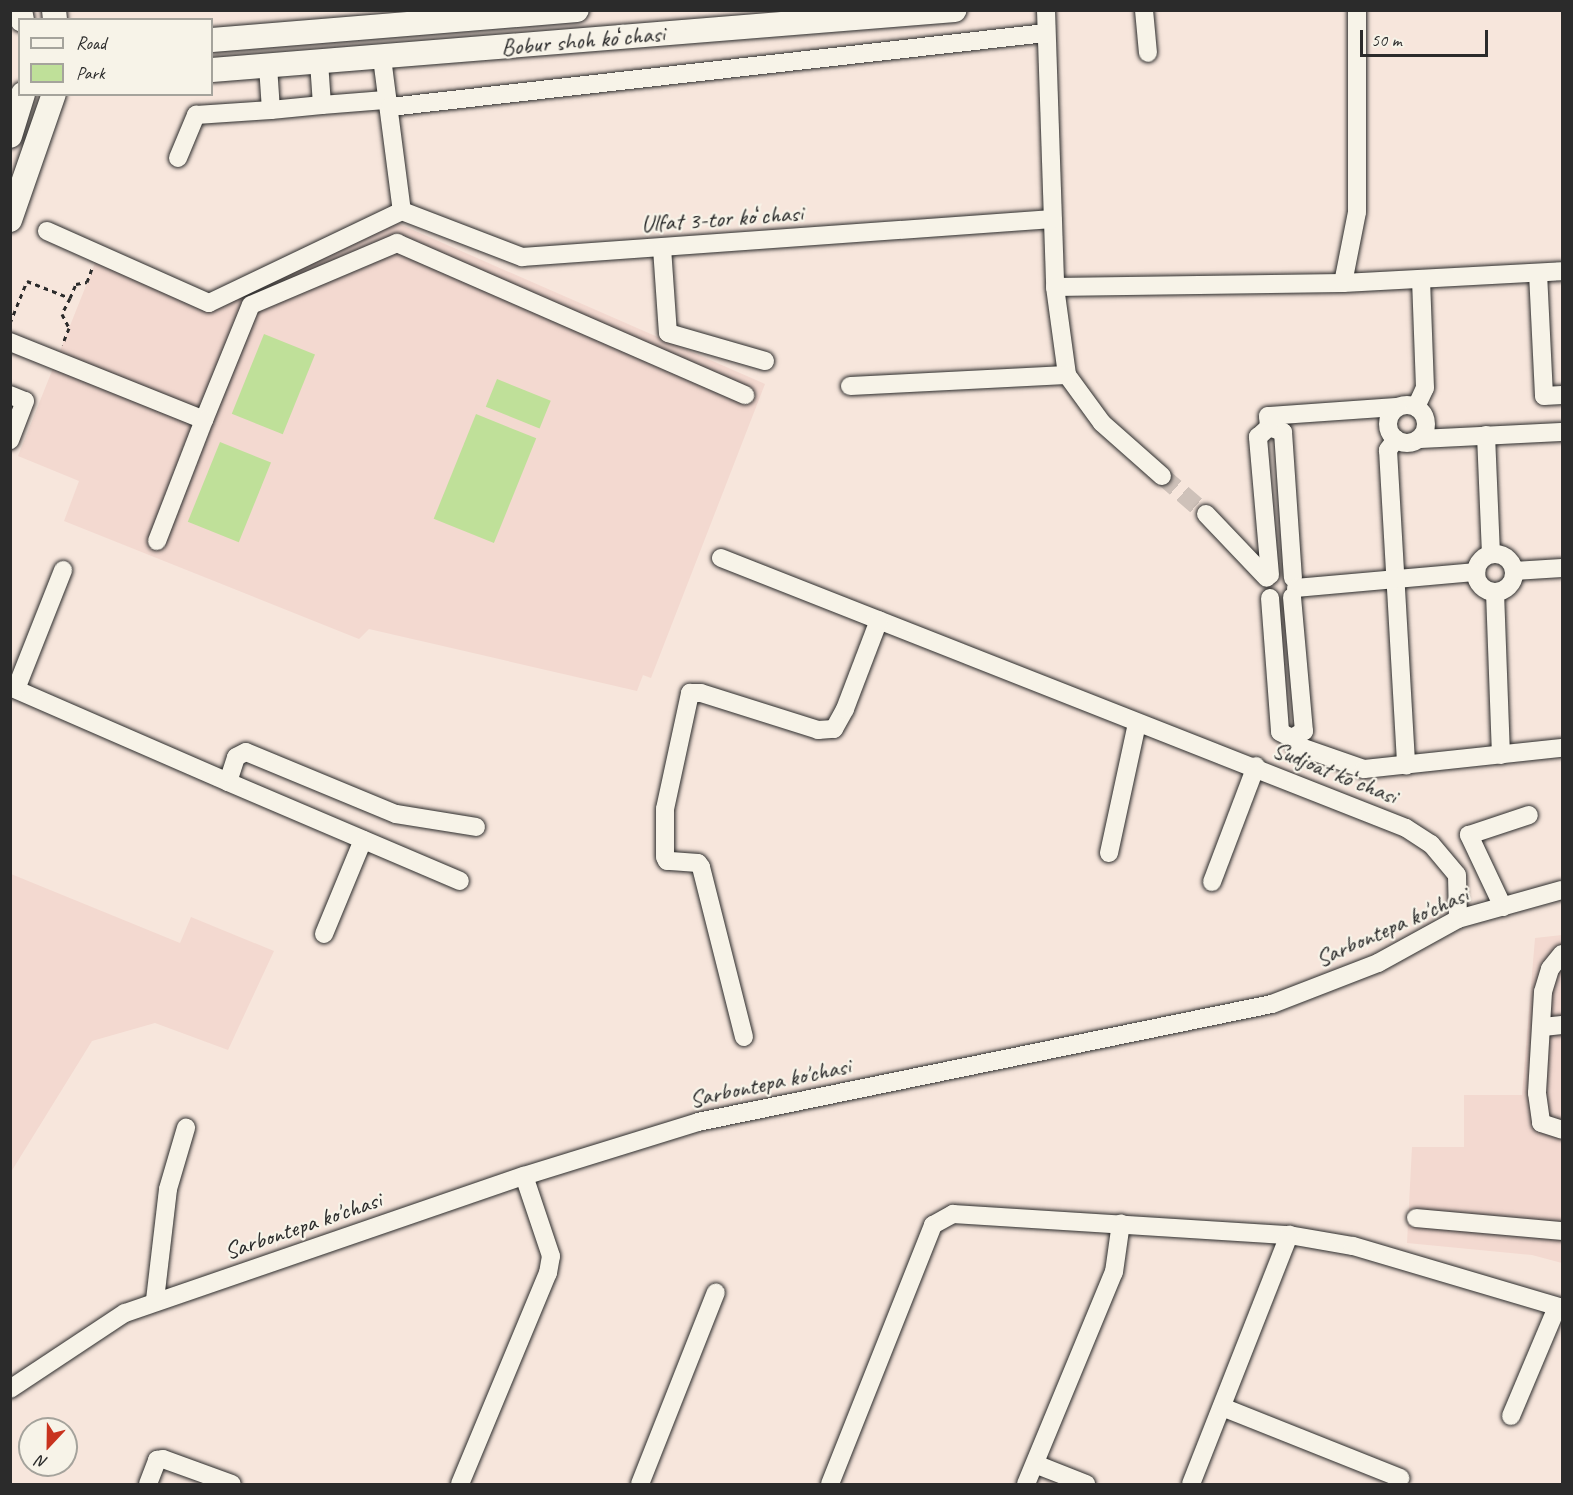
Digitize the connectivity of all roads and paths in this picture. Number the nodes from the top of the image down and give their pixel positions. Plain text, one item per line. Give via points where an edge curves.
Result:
1 (578, 10) edge
2 (955, 10) edge
3 (1046, 10) edge
4 (1144, 10) edge
5 (1357, 10) edge
6 (368, 19) edge
7 (1046, 33) junction
8 (213, 40) edge
9 (1148, 53) dead end
10 (382, 58) junction
11 (319, 63) junction
12 (268, 66) junction
13 (213, 70) edge
14 (22, 96) edge
15 (53, 96) edge
16 (388, 104) junction
17 (322, 105) junction
18 (271, 110) junction
19 (10, 136) edge
20 (178, 158) dead end
21 (402, 211) junction
22 (1053, 219) junction
23 (10, 220) edge
24 (47, 231) dead end
25 (662, 248) junction
26 (98, 254) junction
27 (1563, 271) edge
28 (1538, 273) junction
29 (1421, 280) junction
30 (1343, 283) junction
31 (1055, 287) junction
32 (70, 298) junction
33 (10, 323) edge
34 (10, 342) edge
35 (61, 347) dead end
36 (765, 361) dead end
37 (1067, 375) junction
38 (850, 386) dead end
39 (1563, 394) edge
40 (10, 395) edge
41 (745, 395) dead end
42 (1407, 407) junction
43 (204, 420) junction
44 (1269, 427) junction
45 (1563, 432) edge
46 (1486, 435) junction
47 (1396, 439) junction
48 (1419, 439) junction
49 (10, 440) edge
50 (1162, 476) tunnel mouth
51 (1206, 514) tunnel mouth
52 (157, 541) dead end
53 (1491, 554) junction
54 (721, 558) dead end
55 (1563, 568) edge
56 (63, 570) dead end
57 (1514, 571) junction
58 (1476, 572) junction
59 (1269, 577) junction
60 (1395, 577) junction
61 (1294, 587) junction
62 (1495, 592) junction
63 (1270, 598) junction
64 (879, 620) junction
65 (13, 688) edge
66 (1137, 723) junction
67 (1292, 738) junction
68 (1563, 748) edge
69 (1501, 755) junction
70 (1406, 765) junction
71 (1256, 766) junction
72 (228, 782) junction
73 (1529, 815) dead end
74 (476, 827) dead end
75 (363, 840) junction
76 (1109, 852) dead end
77 (460, 882) dead end
78 (1212, 882) dead end
79 (1563, 890) edge
80 (1503, 907) junction
81 (1458, 919) junction
82 (324, 934) dead end
83 (1563, 954) edge
84 (1563, 1025) edge
85 (1543, 1027) junction
86 (744, 1037) dead end
87 (186, 1128) dead end
88 (1563, 1130) edge
89 (524, 1176) junction
90 (1416, 1218) dead end
91 (1121, 1222) junction
92 (1563, 1232) edge
93 (1289, 1236) junction
94 (716, 1292) dead end
95 (155, 1300) junction
96 (1560, 1307) edge
97 (10, 1389) edge
98 (1222, 1407) junction
99 (1511, 1416) dead end
100 (1035, 1464) junction
101 (1400, 1478) dead end
102 (148, 1485) edge
103 (232, 1485) edge
104 (460, 1485) edge
105 (640, 1485) edge
106 (830, 1485) edge
107 (1026, 1485) edge
108 (1086, 1485) edge
109 (1191, 1485) edge

1 - 6 main road, Bobur shoh koʻchasi
2 - 10 main road, Bobur shoh koʻchasi
3 - 7 street
4 - 9 street
5 - 30 street via 1357,212
6 - 8 main road, Bobur shoh koʻchasi
7 - 16 street
7 - 22 street
10 - 11 main road, Bobur shoh koʻchasi
10 - 16 street
11 - 12 main road, Bobur shoh koʻchasi
11 - 17 street
12 - 13 main road, Bobur shoh koʻchasi
12 - 18 street
14 - 19 main road
15 - 23 main road
16 - 17 street
16 - 21 street
17 - 18 street
18 - 20 street via 196,115
21 - 25 street, Ulfat 3-tor koʻchasi via 522,256
21 - 26 street via 209,303
22 - 25 street, Ulfat 3-tor koʻchasi
22 - 31 street
24 - 26 street
25 - 36 street via 668,333
26 - 32 path via 87,282 76,284
27 - 28 street
28 - 29 street
28 - 39 street via 1544,396
29 - 30 street
29 - 42 street via 1425,388
30 - 31 street
31 - 37 street
32 - 33 path via 27,281
32 - 35 path via 62,314 69,328
34 - 43 street
37 - 38 street
37 - 50 street via 1102,423
40 - 49 street via 26,401
41 - 43 street via 397,243 251,306
42 - 44 street via 1268,416
42 - 47 street via 1388,423
42 - 48 street via 1426,422
43 - 52 street
44 - 59 street via 1258,437
44 - 61 street via 1283,432
45 - 46 street
46 - 48 street
46 - 53 street
47 - 48 street via 1408,443
47 - 60 street via 1388,450
51 - 59 street
53 - 57 street via 1504,556
53 - 58 street via 1480,560
54 - 64 street, Sudjoat koʻchasi
55 - 57 street
56 - 65 street
57 - 62 street via 1507,588
58 - 60 street
58 - 62 street via 1479,584
59 - 61 street via 1280,571
59 - 63 street via 1265,588
60 - 61 street
60 - 70 street
61 - 63 street via 1283,602
61 - 67 street via 1304,731
62 - 69 street
63 - 67 street via 1280,732
64 - 66 street, Sudjoat koʻchasi
64 - 86 street via 834,729 818,730 701,693 690,693 665,809 665,857 668,861 698,863 701,867
65 - 72 street
66 - 71 street, Sudjoat koʻchasi
66 - 76 street
67 - 70 street via 1294,745 1364,769
68 - 69 street
69 - 70 street
71 - 78 street
71 - 81 street, Sudjoat koʻchasi via 1406,828 1431,844 1457,875
72 - 74 street via 236,757 246,752 396,814
72 - 75 street
73 - 80 street via 1469,835
75 - 77 street
75 - 82 street
79 - 80 street, Sarbontepa ko'chasi
80 - 81 street, Sarbontepa ko'chasi
81 - 89 street, Sarbontepa ko'chasi via 1378,963 1272,1004 698,1122
83 - 85 street via 1546,979
84 - 85 street
85 - 88 street via 1538,1116 1543,1127
87 - 95 street via 168,1189
89 - 95 street, Sarbontepa ko'chasi
89 - 104 street via 551,1256 548,1273
90 - 92 street
91 - 93 street
91 - 100 street via 1114,1272
91 - 106 street via 953,1214 933,1225
93 - 96 street via 1353,1246
93 - 98 street
94 - 105 street
95 - 97 street, Sarbontepa ko'chasi via 124,1313
96 - 99 street
98 - 101 street
98 - 109 street
100 - 107 street
100 - 108 street
102 - 103 street via 157,1460 163,1459

